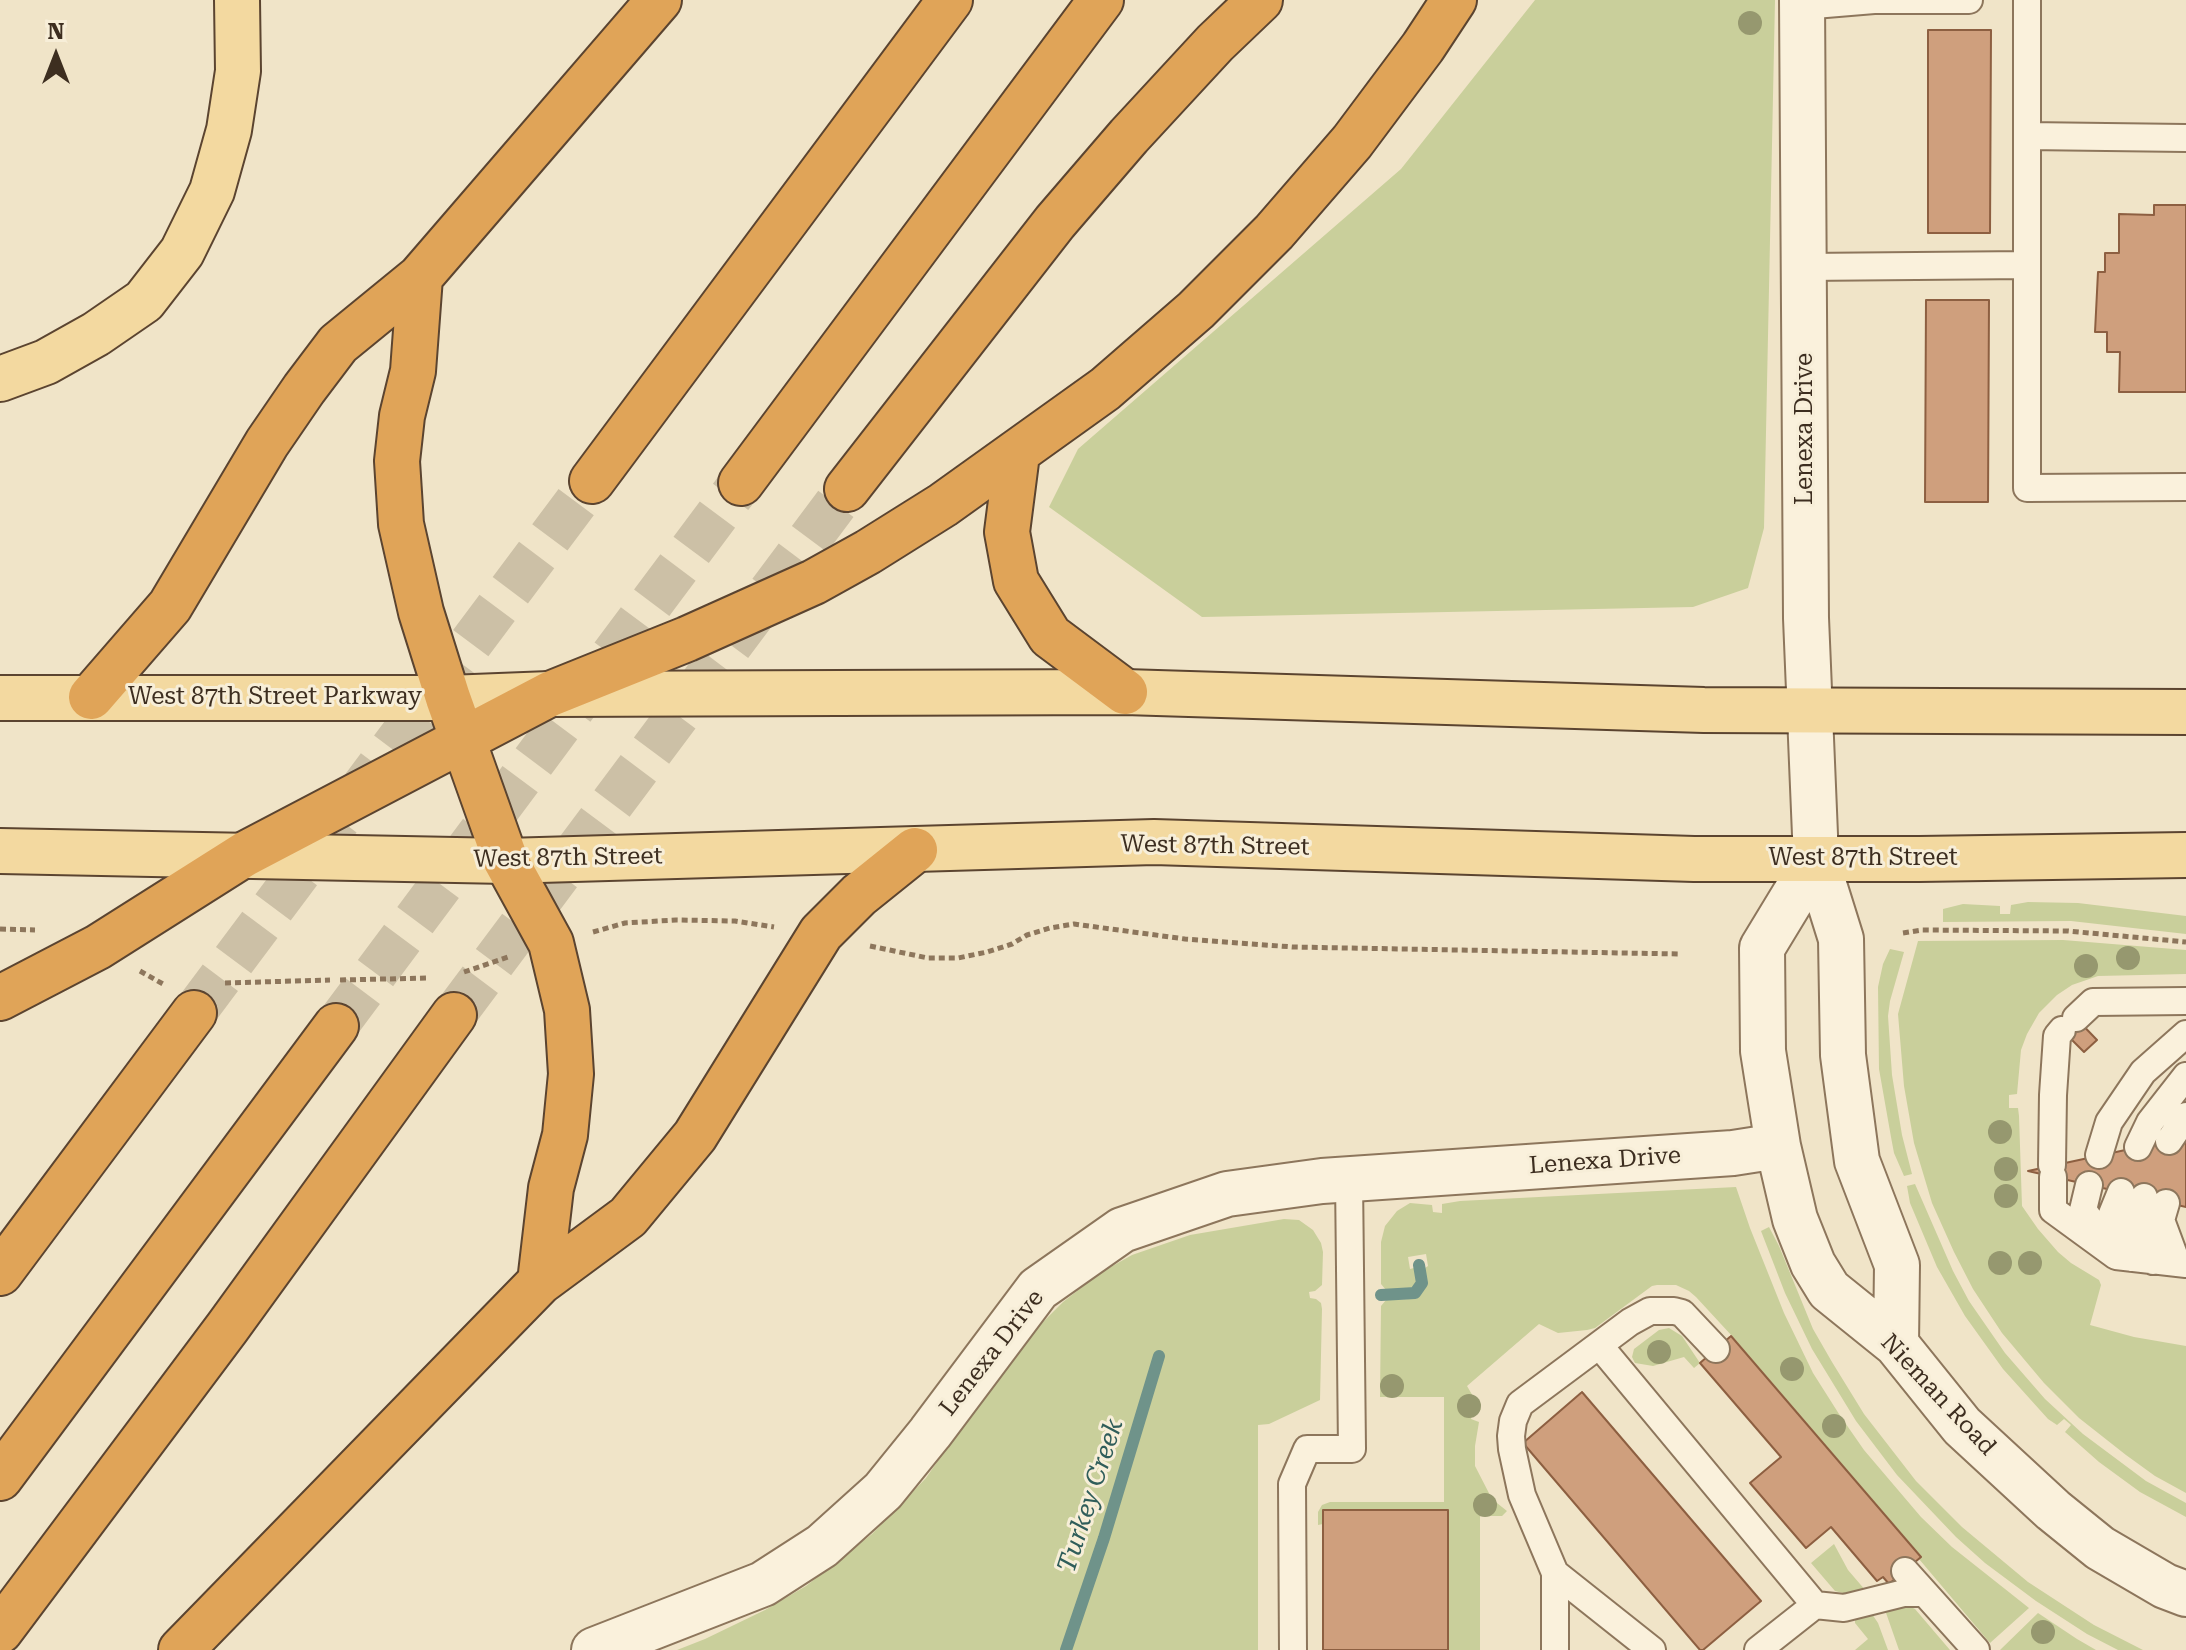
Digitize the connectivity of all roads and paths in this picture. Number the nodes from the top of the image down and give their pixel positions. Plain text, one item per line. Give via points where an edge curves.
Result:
1 (237, 0) edge
2 (659, 0) edge
3 (950, 0) edge
4 (1101, 0) edge
5 (1260, 0) edge
6 (1454, 0) edge
7 (1969, 0) edge
8 (2027, 0) edge
9 (1802, 3) edge
10 (2027, 136) junction
11 (2186, 138) edge
12 (2027, 265) junction
13 (1804, 267) junction
14 (420, 277) junction
15 (0, 379) edge
16 (1017, 454) junction
17 (592, 481) tunnel mouth
18 (741, 483) tunnel mouth
19 (2186, 487) edge
20 (847, 489) tunnel mouth
21 (1125, 692) junction
22 (550, 694) junction
23 (91, 697) junction
24 (0, 698) edge
25 (448, 698) junction
26 (1811, 710) junction
27 (2186, 712) edge
28 (464, 740) junction
29 (915, 850) junction
30 (0, 851) edge
31 (245, 854) junction
32 (2186, 855) edge
33 (1816, 859) junction
34 (506, 861) junction
35 (1903, 933) dead end
36 (2186, 942) edge
37 (0, 998) edge
38 (2186, 1001) edge
39 (194, 1013) tunnel mouth
40 (454, 1015) tunnel mouth
41 (336, 1026) tunnel mouth
42 (2186, 1034) edge
43 (2186, 1076) edge
44 (2186, 1116) edge
45 (2169, 1141) dead end
46 (1778, 1146) junction
47 (2138, 1147) dead end
48 (2099, 1155) dead end
49 (1349, 1179) junction
50 (2089, 1185) dead end
51 (2153, 1260) edge
52 (0, 1273) edge
53 (540, 1282) junction
54 (1896, 1344) junction
55 (1599, 1345) junction
56 (1716, 1349) dead end
57 (0, 1478) edge
58 (1905, 1571) dead end
59 (1555, 1573) junction
60 (1924, 1593) junction
61 (2186, 1594) edge
62 (1815, 1605) junction
63 (0, 1631) edge
64 (181, 1650) edge
65 (594, 1650) edge
66 (1293, 1650) edge
67 (1555, 1650) edge
68 (1652, 1650) edge
69 (1758, 1650) edge
70 (1976, 1650) edge

1 - 15 main road via 238,71 229,130 212,191 182,252 144,301 46,362
2 - 14 highway
3 - 17 highway
4 - 18 highway
5 - 20 highway via 1055,222
6 - 16 highway via 1352,142 1274,232 1162,340
7 - 9 lane
8 - 10 lane
9 - 13 street, Lenexa Drive
10 - 11 lane
10 - 12 lane
12 - 13 lane
12 - 19 lane via 2027,488
13 - 26 street, Lenexa Drive
14 - 23 highway via 338,344 267,443 170,606
14 - 25 highway via 413,371 397,461 401,524
16 - 21 highway via 1007,532 1016,581 1050,636
16 - 22 highway via 814,582
21 - 22 main road
21 - 26 main road
22 - 25 main road, West 87th Street Parkway
22 - 28 highway
23 - 24 main road, West 87th Street Parkway
23 - 25 main road, West 87th Street Parkway
25 - 28 highway
26 - 27 main road
26 - 33 street, Lenexa Drive
28 - 31 highway
28 - 34 highway
29 - 33 main road, West 87th Street via 1154,842
29 - 34 main road, West 87th Street
29 - 53 highway via 821,933 695,1136 628,1217
30 - 31 main road
31 - 34 main road, West 87th Street
31 - 37 highway via 98,947
32 - 33 main road, West 87th Street
33 - 46 street, Nieman Road via 1762,948 1763,1051
33 - 54 street, Lenexa Drive via 1841,939 1843,1055 1857,1161 1897,1265
34 - 53 highway via 551,943 567,1010 571,1074 565,1135 551,1188
35 - 36 path via 2068,931
38 - 51 lane via 2093,1002 2057,1036 2053,1210
39 - 52 highway
40 - 63 highway
41 - 57 highway
42 - 48 lane via 2143,1072 2109,1122
43 - 47 lane via 2150,1122
44 - 45 lane
46 - 49 street, Lenexa Drive
46 - 54 street, Nieman Road via 1795,1219 1813,1264 1829,1290
49 - 65 street, Lenexa Drive via 1227,1194 1122,1230 1038,1289 883,1491 822,1546 763,1584
49 - 66 lane via 1352,1449 1307,1449 1292,1484
50 - 51 lane via 2083,1210
51 - 51 lane via 2112,1214 2144,1197 2161,1220
53 - 64 highway
54 - 61 street, Nieman Road via 1962,1426 2053,1510 2100,1548
55 - 56 lane via 1650,1311 1674,1311
55 - 59 lane via 1520,1404 1513,1421 1512,1449 1522,1495
55 - 62 lane
58 - 60 lane
59 - 67 lane
59 - 68 lane
60 - 62 lane via 1844,1608
60 - 70 lane
62 - 69 lane

